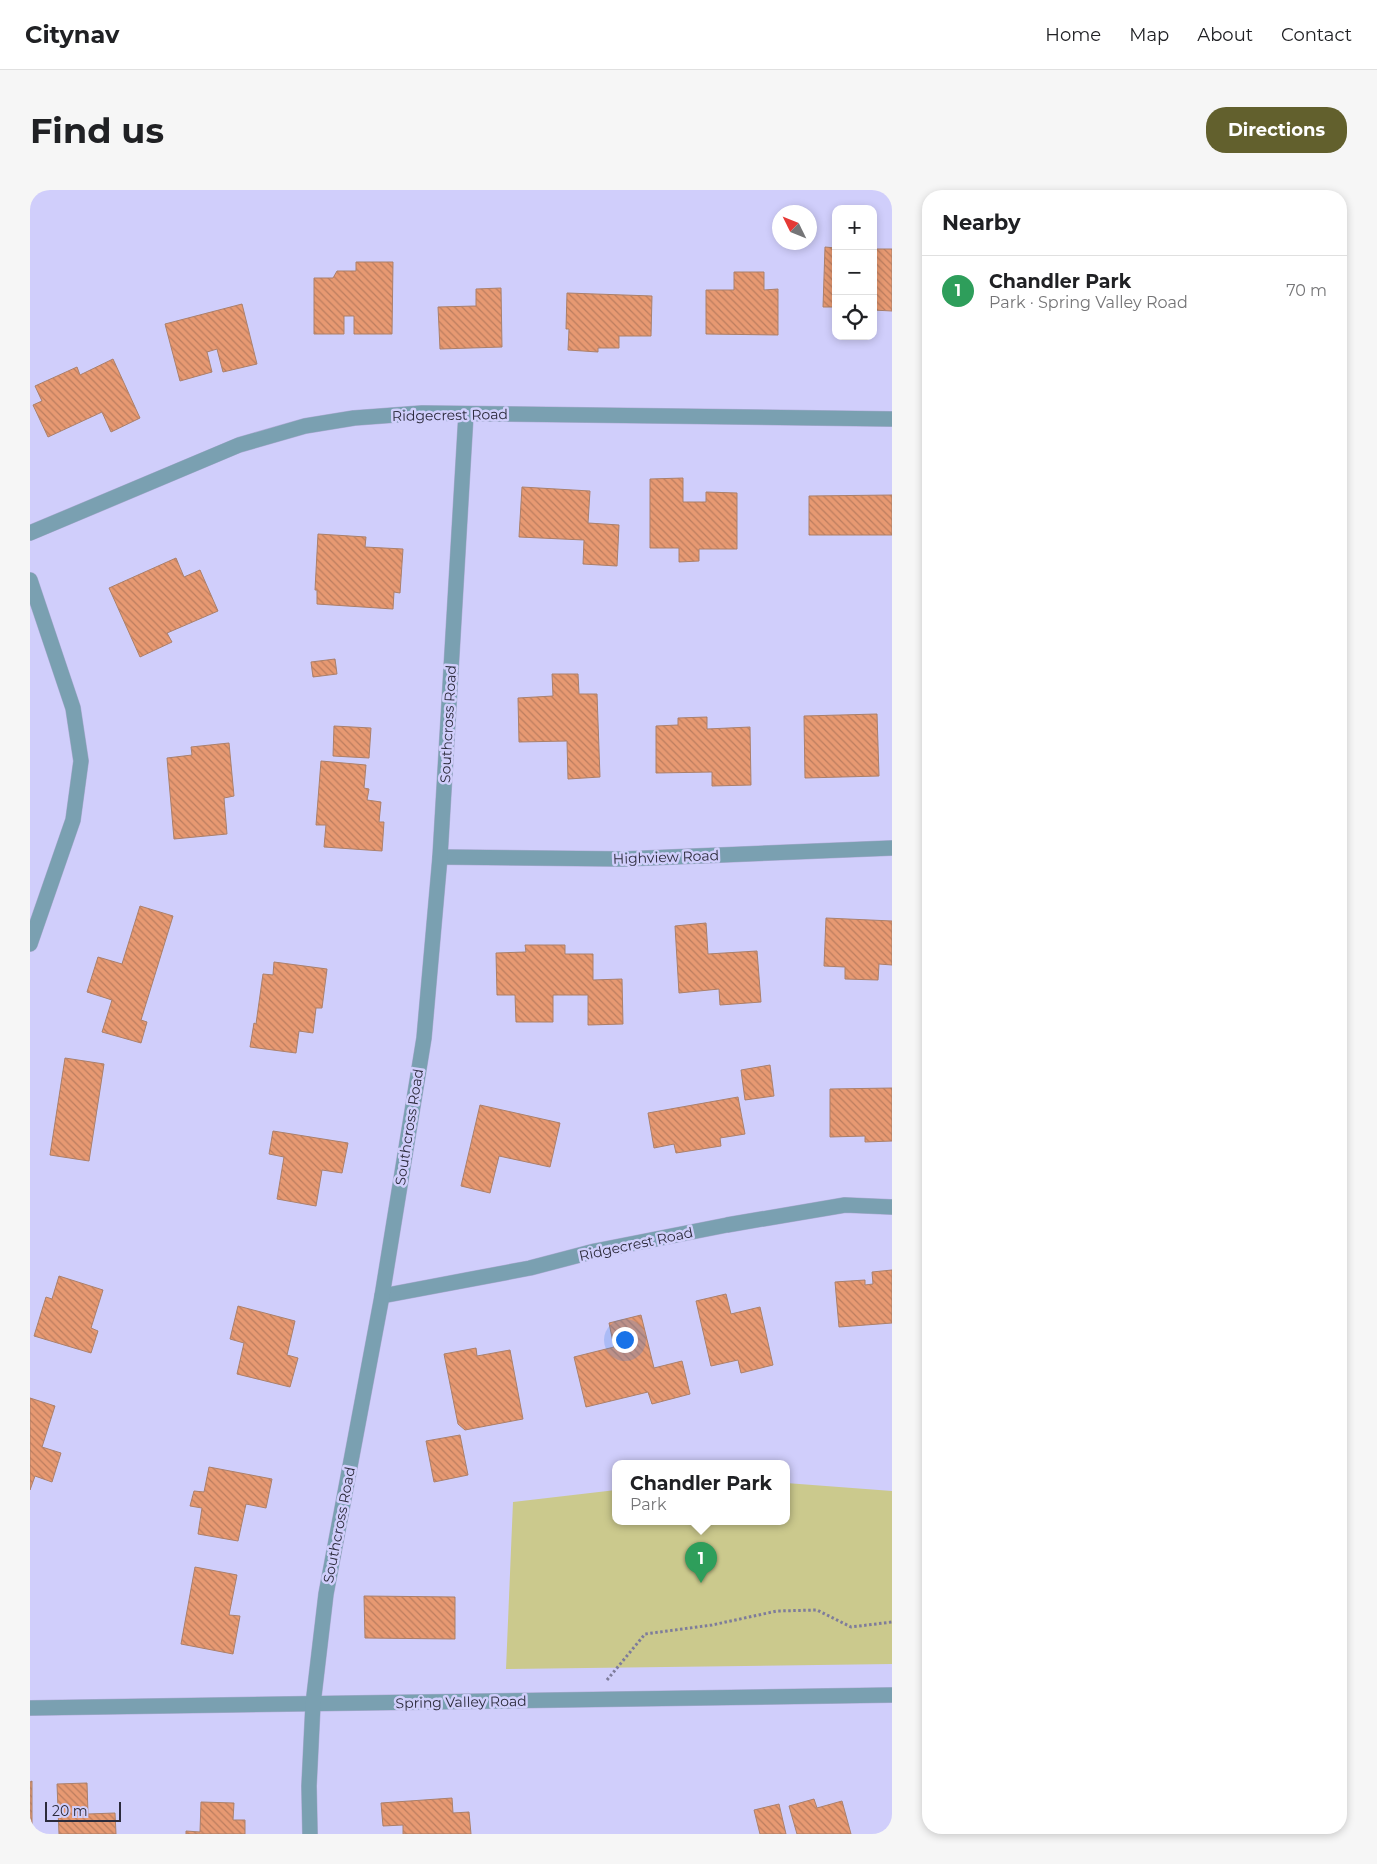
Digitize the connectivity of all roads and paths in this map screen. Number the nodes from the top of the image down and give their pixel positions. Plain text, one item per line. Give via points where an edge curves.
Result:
1 (466, 414) junction
2 (892, 419) edge
3 (30, 533) edge
4 (30, 580) edge
5 (892, 848) edge
6 (440, 857) junction
7 (30, 944) edge
8 (892, 1207) edge
9 (382, 1296) junction
10 (892, 1622) edge
11 (892, 1695) edge
12 (592, 1700) junction
13 (313, 1704) junction
14 (30, 1708) edge
15 (310, 1834) edge

1 - 2 street, Ridgecrest Road
1 - 3 street, Ridgecrest Road via 402,414 305,426 239,445
1 - 6 street, Southcross Road
4 - 7 street via 73,708 81,761 73,820
5 - 6 street, Highview Road via 623,859
6 - 9 street, Southcross Road via 424,1038
8 - 9 street, Ridgecrest Road via 845,1206 727,1226
9 - 13 street, Southcross Road via 326,1594
10 - 12 path via 850,1627 818,1610 777,1611 712,1625 645,1634
11 - 12 street, Spring Valley Road
12 - 13 street, Spring Valley Road
13 - 14 street, Spring Valley Road
13 - 15 street, Southcross Road

